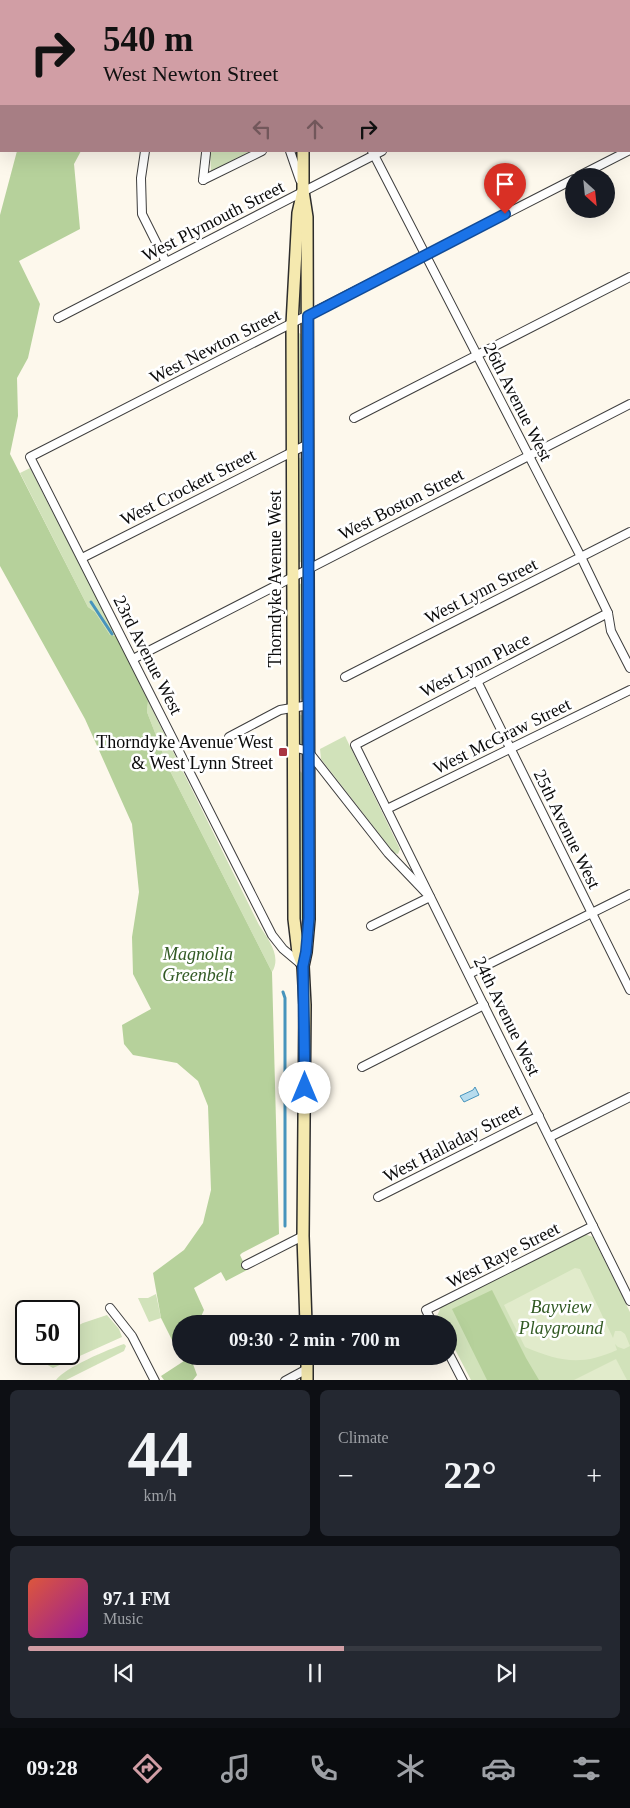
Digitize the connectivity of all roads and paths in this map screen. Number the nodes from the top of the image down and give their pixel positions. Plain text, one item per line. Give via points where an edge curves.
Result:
1 (145, 152) edge
2 (260, 152) edge
3 (290, 152) edge
4 (303, 152) edge
5 (627, 152) edge
6 (206, 153) dead end
7 (373, 153) edge
8 (595, 168) edge
9 (565, 184) edge
10 (304, 192) junction
11 (425, 255) junction
12 (166, 262) junction
13 (630, 277) edge
14 (308, 316) junction
15 (58, 318) dead end
16 (292, 324) junction
17 (477, 355) junction
18 (630, 404) edge
19 (354, 418) dead end
20 (308, 444) junction
21 (292, 452) junction
22 (529, 456) junction
23 (30, 457) joint
24 (630, 532) edge
25 (581, 556) junction
26 (82, 558) junction
27 (309, 568) junction
28 (292, 576) junction
29 (608, 613) junction
30 (133, 659) junction
31 (630, 668) edge
32 (345, 676) dead end
33 (477, 681) junction
34 (630, 690) edge
35 (309, 705) junction
36 (293, 708) junction
37 (229, 737) dead end
38 (355, 744) joint
39 (293, 747) junction
40 (511, 749) junction
41 (308, 751) junction
42 (387, 809) junction
43 (630, 894) edge
44 (430, 897) junction
45 (592, 913) junction
46 (371, 926) dead end
47 (303, 966) junction
48 (470, 974) junction
49 (630, 990) edge
50 (484, 1005) junction
51 (362, 1067) dead end
52 (630, 1097) edge
53 (539, 1116) junction
54 (550, 1137) junction
55 (378, 1197) dead end
56 (593, 1226) junction
57 (304, 1236) junction
58 (246, 1265) dead end
59 (630, 1301) edge
60 (110, 1308) dead end
61 (306, 1315) edge
62 (428, 1315) edge
63 (455, 1365) edge
64 (307, 1375) edge
65 (155, 1380) edge
66 (285, 1380) edge
67 (312, 1380) edge
68 (463, 1380) edge

1 - 12 street via 141,178 142,214
2 - 6 street via 204,180
3 - 10 street
4 - 10 main road, Thorndyke Avenue West
5 - 8 street
7 - 10 street, West Plymouth Street
7 - 11 street, 26th Avenue West
9 - 11 street, West Newton Street
10 - 12 street, West Plymouth Street
10 - 14 main road, Thorndyke Avenue West
10 - 16 main road, Thorndyke Avenue West via 298,213
11 - 14 street, West Newton Street
11 - 17 street, 26th Avenue West
12 - 15 street, West Plymouth Street
13 - 17 street
14 - 16 street, West Newton Street
14 - 20 main road, Thorndyke Avenue West
16 - 21 main road, Thorndyke Avenue West
16 - 23 street, West Newton Street
17 - 19 street
17 - 22 street, 26th Avenue West
18 - 22 street, West Boston Street
20 - 21 street, West Crockett Street
20 - 27 main road, Thorndyke Avenue West
21 - 26 street, West Crockett Street
21 - 28 main road, Thorndyke Avenue West
22 - 25 street, 26th Avenue West
22 - 27 street, West Boston Street
23 - 26 street, 23rd Avenue West
24 - 25 street, West Lynn Street
25 - 29 street, 26th Avenue West
25 - 32 street, West Lynn Street
26 - 30 street, 23rd Avenue West
27 - 28 street, West Boston Street
27 - 35 main road, Thorndyke Avenue West
28 - 30 street, West Boston Street
28 - 36 main road, Thorndyke Avenue West
29 - 31 street, 26th Avenue West via 611,631
29 - 33 street, West Lynn Place
30 - 47 street, 23rd Avenue West via 272,934 283,949
33 - 38 street, West Lynn Place
33 - 40 street, 25th Avenue West
34 - 40 street, West McGraw Street
35 - 36 street
35 - 41 main road, Thorndyke Avenue West
36 - 37 street via 280,710
36 - 39 main road, Thorndyke Avenue West
38 - 42 street, 24th Avenue West
39 - 41 street
39 - 47 main road, Thorndyke Avenue West via 294,919
40 - 42 street, West McGraw Street
40 - 45 street, 25th Avenue West
41 - 44 street via 388,853
41 - 47 main road, Thorndyke Avenue West via 309,918
42 - 44 street, 24th Avenue West
43 - 45 street
44 - 46 street
44 - 48 street, 24th Avenue West
45 - 48 street
45 - 49 street, 25th Avenue West
47 - 57 main road, Thorndyke Avenue West
48 - 50 street, 24th Avenue West
50 - 51 street
50 - 53 street, 24th Avenue West
52 - 54 street
53 - 54 street, 24th Avenue West
53 - 55 street, West Halladay Street
54 - 56 street, 24th Avenue West
56 - 59 street, 24th Avenue West
56 - 62 street, West Raye Street via 426,1310
57 - 58 street
57 - 61 main road, Thorndyke Avenue West
60 - 65 street via 132,1336
63 - 68 street
64 - 66 street
64 - 67 main road

